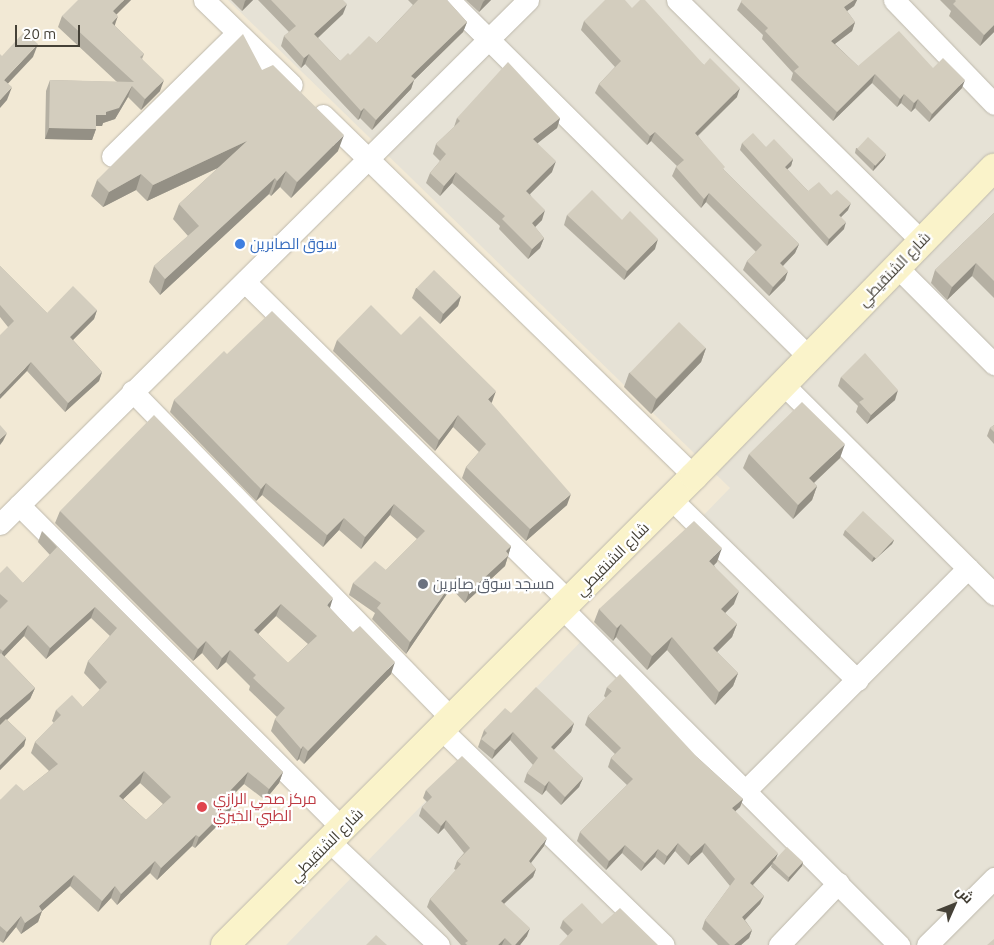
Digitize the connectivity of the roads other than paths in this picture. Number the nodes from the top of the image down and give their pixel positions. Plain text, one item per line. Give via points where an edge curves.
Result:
1 (204, 0) edge
2 (449, 0) edge
3 (528, 0) edge
4 (677, 0) edge
5 (894, 0) edge
6 (237, 32) junction
7 (489, 39) junction
8 (994, 104) edge
9 (112, 156) dead end
10 (369, 160) junction
11 (994, 168) edge
12 (921, 241) junction
13 (896, 266) junction
14 (245, 282) junction
15 (809, 357) junction
16 (994, 364) edge
17 (784, 384) junction
18 (132, 391) junction
19 (694, 476) junction
20 (671, 499) junction
21 (19, 505) junction
22 (0, 524) edge
23 (968, 568) junction
24 (994, 594) edge
25 (566, 605) junction
26 (857, 680) junction
27 (446, 724) junction
28 (745, 791) junction
29 (337, 835) junction
30 (994, 878) edge
31 (838, 883) junction
32 (225, 945) edge
33 (439, 945) edge
34 (664, 945) edge
35 (779, 945) edge
36 (899, 945) edge
37 (927, 945) edge

1 - 6 street
2 - 7 street
3 - 7 street
4 - 12 street
5 - 8 street
6 - 9 street
6 - 10 street
7 - 10 street
7 - 15 street
10 - 14 street
10 - 19 street
11 - 12 street, شارع الشنقيطي
12 - 13 street, شارع الشنقيطي
13 - 15 street, شارع الشنقيطي
13 - 16 street
14 - 18 street
14 - 25 street
15 - 17 street, شارع الشنقيطي
17 - 19 street, شارع الشنقيطي
17 - 23 street
18 - 21 street
18 - 27 street
19 - 20 street, شارع الشنقيطي
20 - 25 street, شارع الشنقيطي
20 - 26 street
21 - 22 street
21 - 29 street
23 - 24 street
23 - 26 street
25 - 27 street, شارع الشنقيطي
25 - 28 street
26 - 28 street
27 - 29 street, شارع الشنقيطي
27 - 34 street
28 - 31 street
29 - 32 street, شارع الشنقيطي
29 - 33 street
30 - 37 street
31 - 35 street
31 - 36 street

